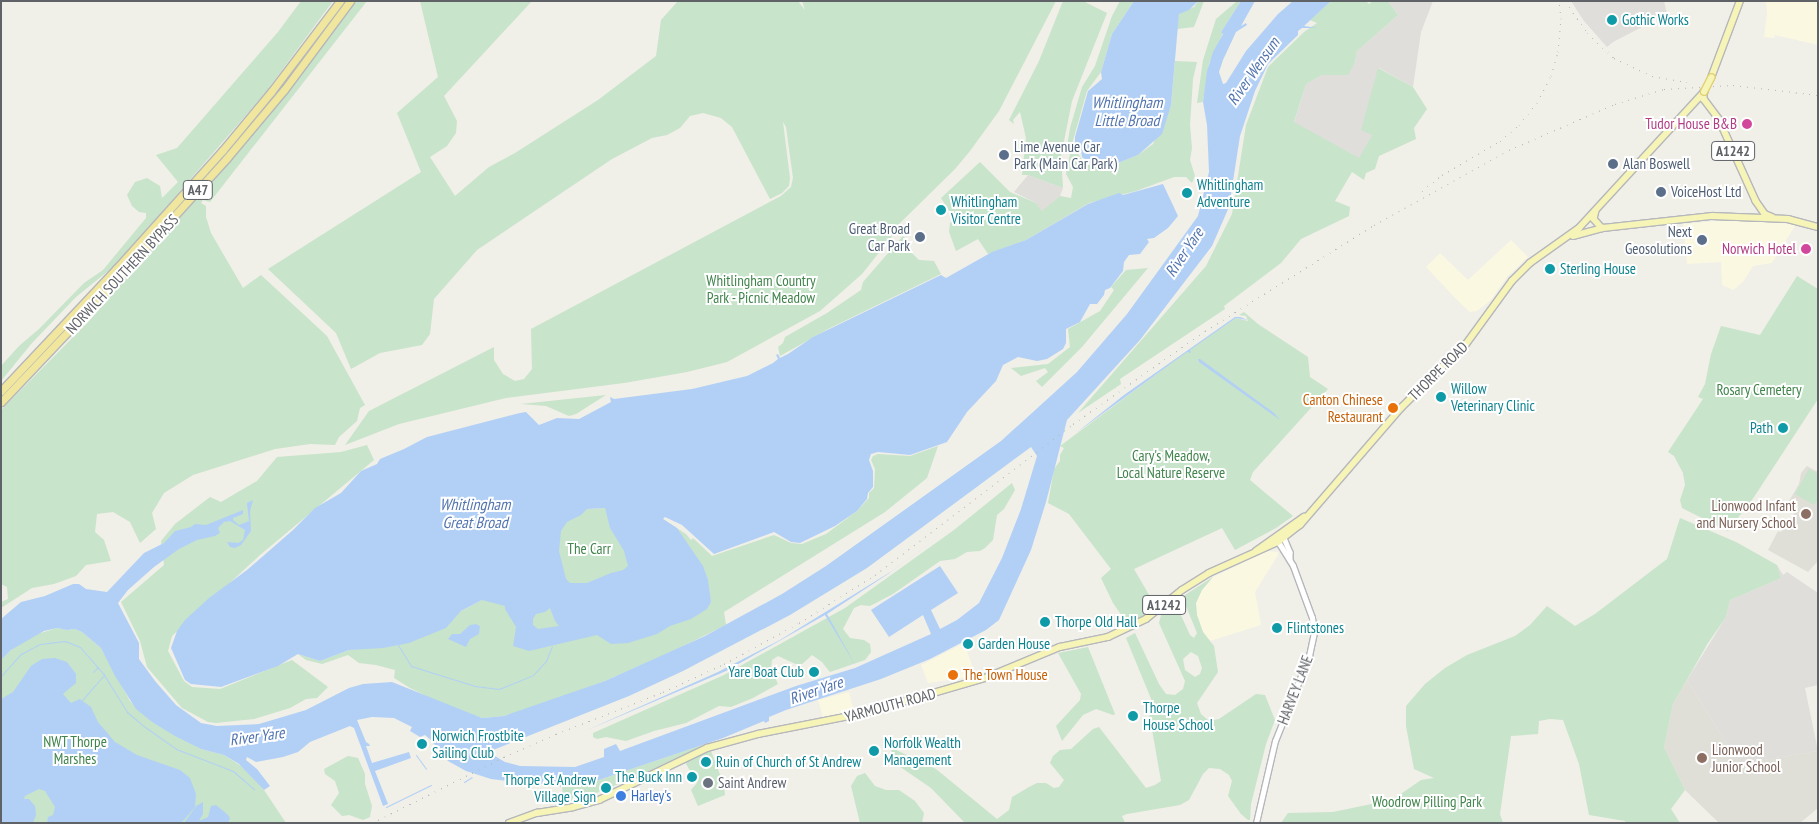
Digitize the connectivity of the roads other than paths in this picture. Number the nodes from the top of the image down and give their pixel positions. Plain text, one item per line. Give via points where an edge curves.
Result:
1 (340, 1) edge
2 (350, 1) edge
3 (1740, 1) edge
4 (1703, 96) junction
5 (1692, 107) junction
6 (1710, 107) junction
7 (1756, 201) junction
8 (1597, 209) junction
9 (1750, 217) junction
10 (1775, 218) junction
11 (1818, 227) edge
12 (1579, 228) junction
13 (1602, 228) junction
14 (1570, 236) junction
15 (1, 390) edge
16 (1, 402) edge
17 (1283, 535) junction
18 (1277, 539) junction
19 (1290, 559) junction
20 (509, 823) edge
21 (1256, 823) edge

1 - 15 highway, NORWICH SOUTHERN BYPASS / A47 via 272,92 216,157
2 - 16 highway, NORWICH SOUTHERN BYPASS / A47 via 302,67 226,159
3 - 4 main road, A1242, bridge
4 - 5 main road, A1242
4 - 6 main road, A1242
5 - 6 main road via 1699,104
5 - 8 main road, A1242
6 - 7 main road, A1242 via 1719,119
7 - 9 main road via 1758,212
7 - 10 main road, A1242 via 1765,214
8 - 12 main road, THORPE ROAD / A1242
8 - 13 main road via 1594,220
9 - 10 main road, THORPE ROAD / A1242
9 - 13 main road, THORPE ROAD / A1242 via 1703,217
10 - 11 main road, THORPE ROAD / A1242 via 1797,220
12 - 13 main road, THORPE ROAD
12 - 14 main road, THORPE ROAD / A1242
13 - 14 main road, THORPE ROAD / A1242
14 - 17 main road, THORPE ROAD / A1242 via 1534,260 1512,281 1466,344 1416,392 1310,513
17 - 18 main road, YARMOUTH ROAD / A1242
17 - 19 street, HARVEY LANE
18 - 19 street, HARVEY LANE
18 - 20 main road, YARMOUTH ROAD / A1242 via 1209,573 1146,619 1108,637 1060,647 985,678 873,711 758,734 707,748 600,800 537,813
19 - 21 street, HARVEY LANE via 1312,618 1313,642 1275,742

